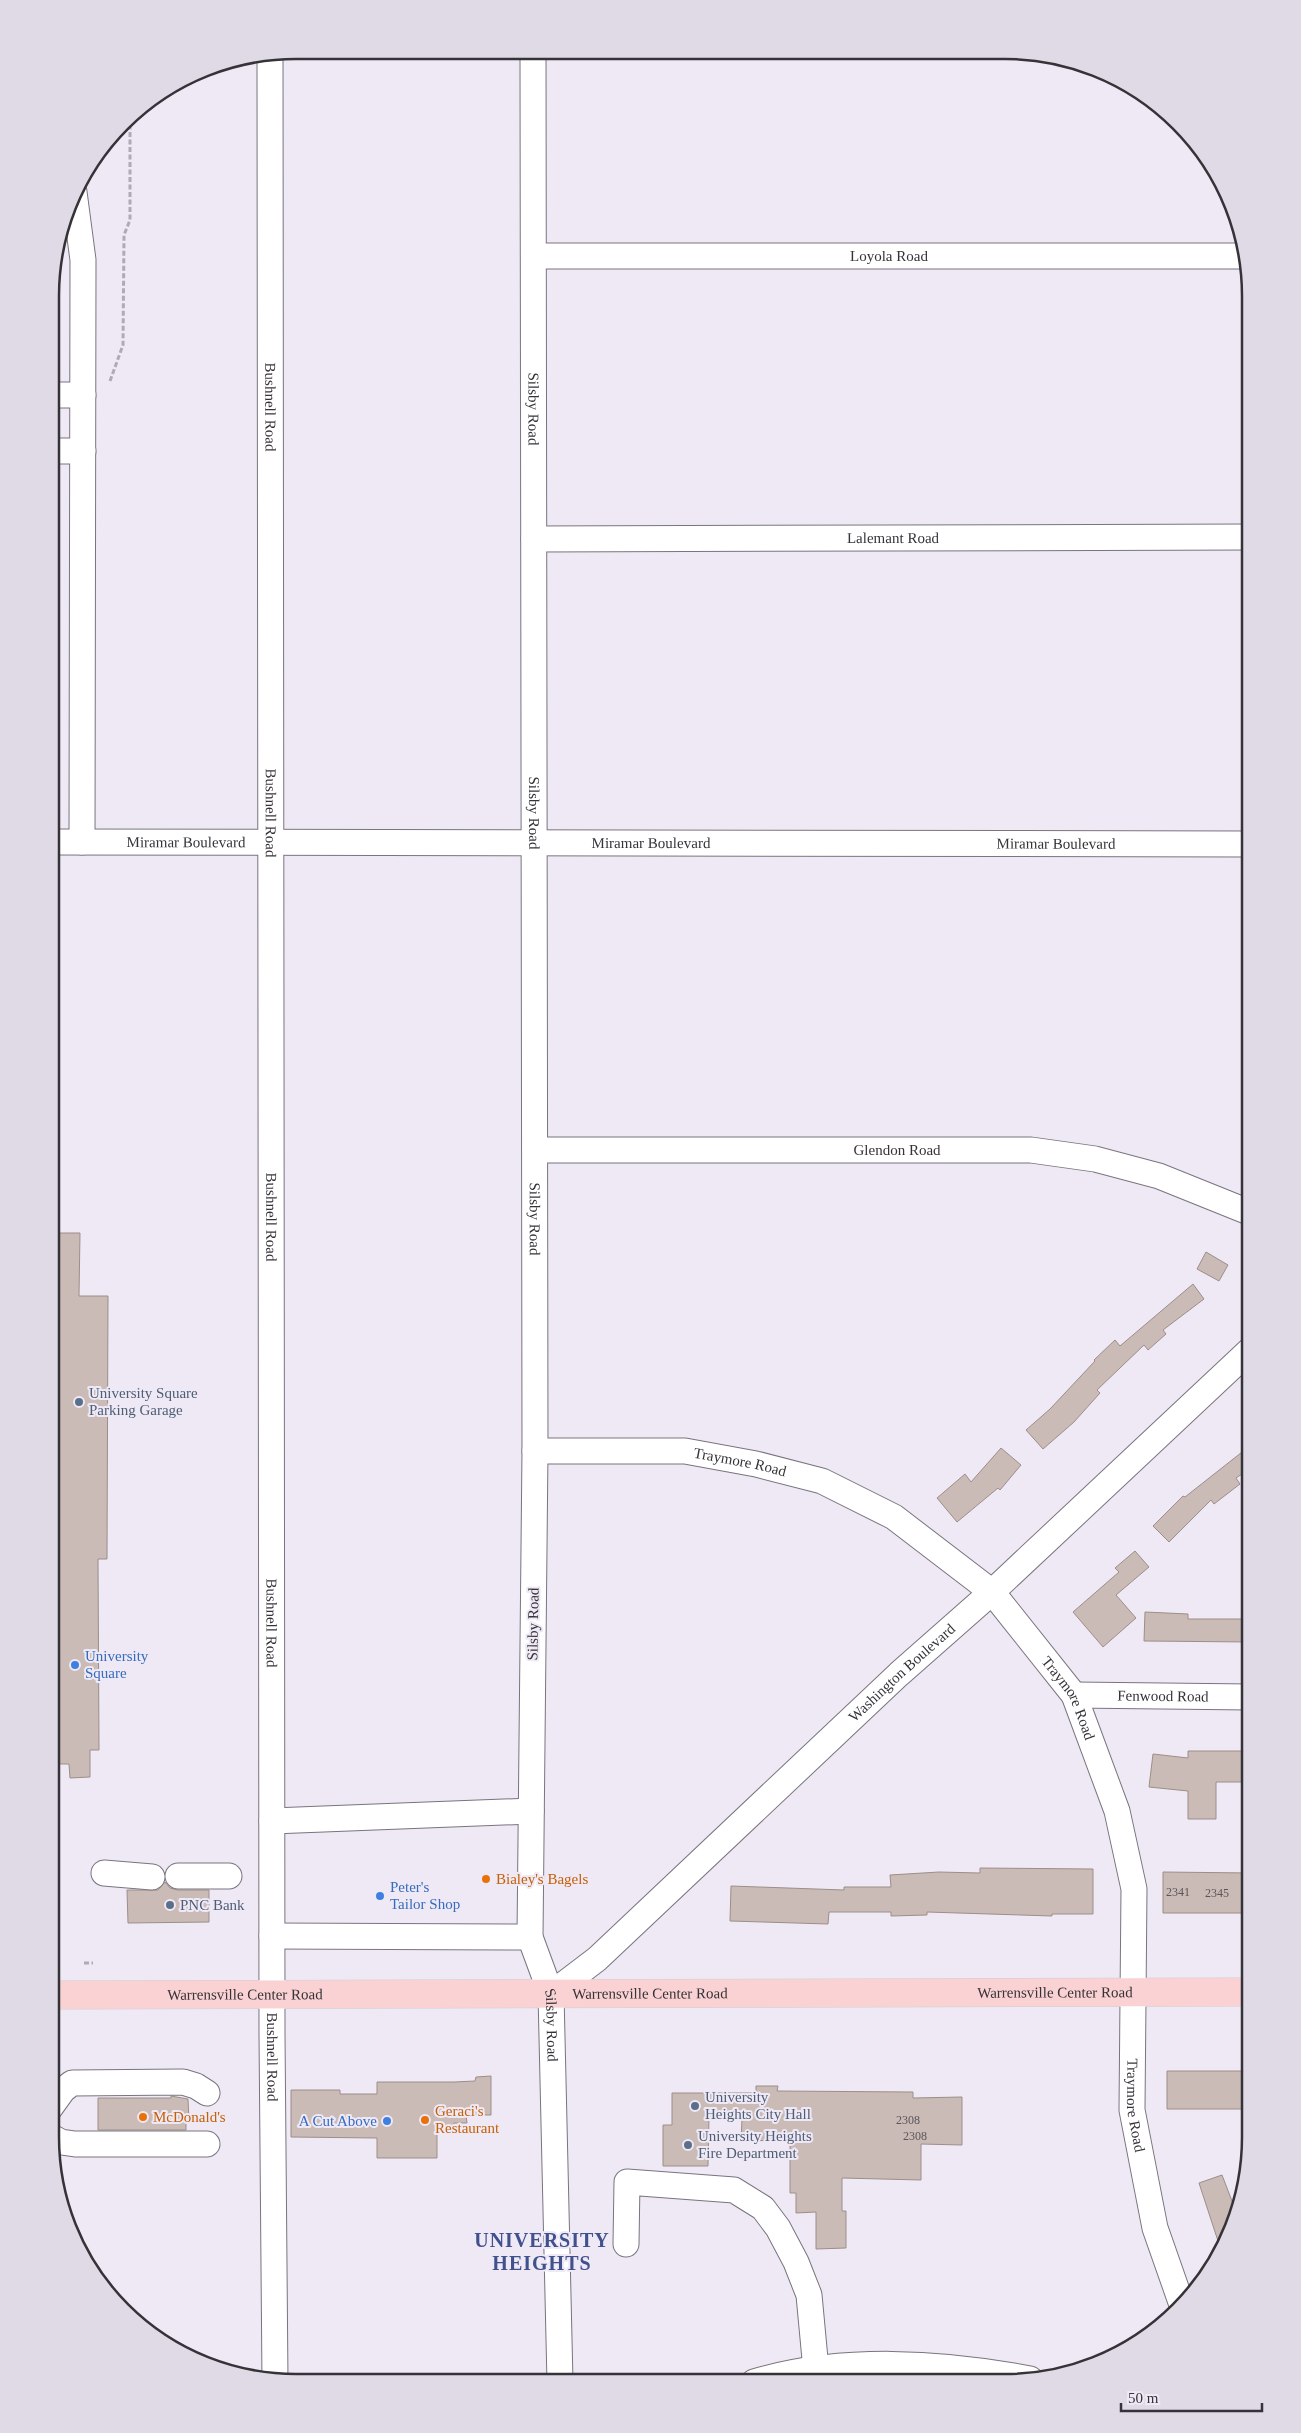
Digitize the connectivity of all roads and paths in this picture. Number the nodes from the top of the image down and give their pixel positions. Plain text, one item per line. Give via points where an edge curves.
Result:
1 (533, 59) edge
2 (270, 60) edge
3 (130, 126) edge
4 (76, 207) edge
5 (534, 256) junction
6 (1239, 256) edge
7 (110, 381) dead end
8 (83, 395) junction
9 (59, 396) edge
10 (59, 451) edge
11 (83, 451) junction
12 (1242, 537) edge
13 (534, 539) junction
14 (535, 841) junction
15 (59, 842) edge
16 (82, 842) junction
17 (272, 842) junction
18 (1242, 844) edge
19 (535, 1150) junction
20 (1242, 1209) edge
21 (1242, 1357) edge
22 (535, 1451) junction
23 (992, 1592) junction
24 (1074, 1695) junction
25 (1242, 1697) edge
26 (531, 1812) junction
27 (272, 1821) junction
28 (104, 1873) dead end
29 (178, 1876) dead end
30 (229, 1876) dead end
31 (152, 1877) dead end
32 (272, 1936) junction
33 (530, 1938) junction
34 (84, 1963) dead end
35 (93, 1963) dead end
36 (1134, 1991) junction
37 (1242, 1992) edge
38 (272, 1993) junction
39 (551, 1994) junction
40 (59, 1995) edge
41 (61, 2082) edge
42 (207, 2093) dead end
43 (59, 2096) edge
44 (59, 2141) edge
45 (207, 2144) dead end
46 (626, 2244) dead end
47 (1180, 2298) edge
48 (816, 2370) junction
49 (275, 2373) edge
50 (560, 2374) edge
51 (795, 2374) edge
52 (1003, 2374) edge

1 - 5 street, Silsby Road
2 - 17 street, Bushnell Road
3 - 7 path via 130,220 124,235 123,345
4 - 8 street via 83,260
5 - 6 street, Loyola Road
5 - 13 street, Silsby Road
8 - 9 street
8 - 11 street
10 - 11 street
11 - 16 street
12 - 13 street, Lalemant Road
13 - 14 street, Silsby Road
14 - 17 street, Miramar Boulevard
14 - 18 street, Miramar Boulevard
14 - 19 street, Silsby Road
15 - 16 street, Miramar Boulevard
16 - 17 street, Miramar Boulevard
17 - 27 street, Bushnell Road
19 - 20 street, Glendon Road via 1031,1150 1095,1159 1160,1176
19 - 22 street, Silsby Road
21 - 23 street, Washington Boulevard
22 - 23 street, Traymore Road via 685,1451 822,1481 894,1517
22 - 26 street, Silsby Road
23 - 24 street, Traymore Road
23 - 39 street, Washington Boulevard via 899,1674 597,1959
24 - 25 street, Fenwood Road
24 - 36 street, Traymore Road via 1117,1811 1134,1889
26 - 27 street
26 - 33 street, Silsby Road
27 - 32 street, Bushnell Road
28 - 31 street
29 - 30 street
32 - 33 street
32 - 38 street, Bushnell Road
33 - 39 street, Silsby Road
34 - 35 path
36 - 37 main road, Warrensville Center Road
36 - 39 main road, Warrensville Center Road
36 - 47 street, Traymore Road via 1132,2110 1155,2228
38 - 39 main road, Warrensville Center Road
38 - 40 main road, Warrensville Center Road
38 - 49 street, Bushnell Road
39 - 50 street, Silsby Road
41 - 42 street via 183,2082
41 - 43 street via 63,2090
44 - 45 street via 75,2144
46 - 48 street via 627,2182 734,2190 763,2208 796,2262 809,2295
48 - 51 street
48 - 52 street via 905,2366

